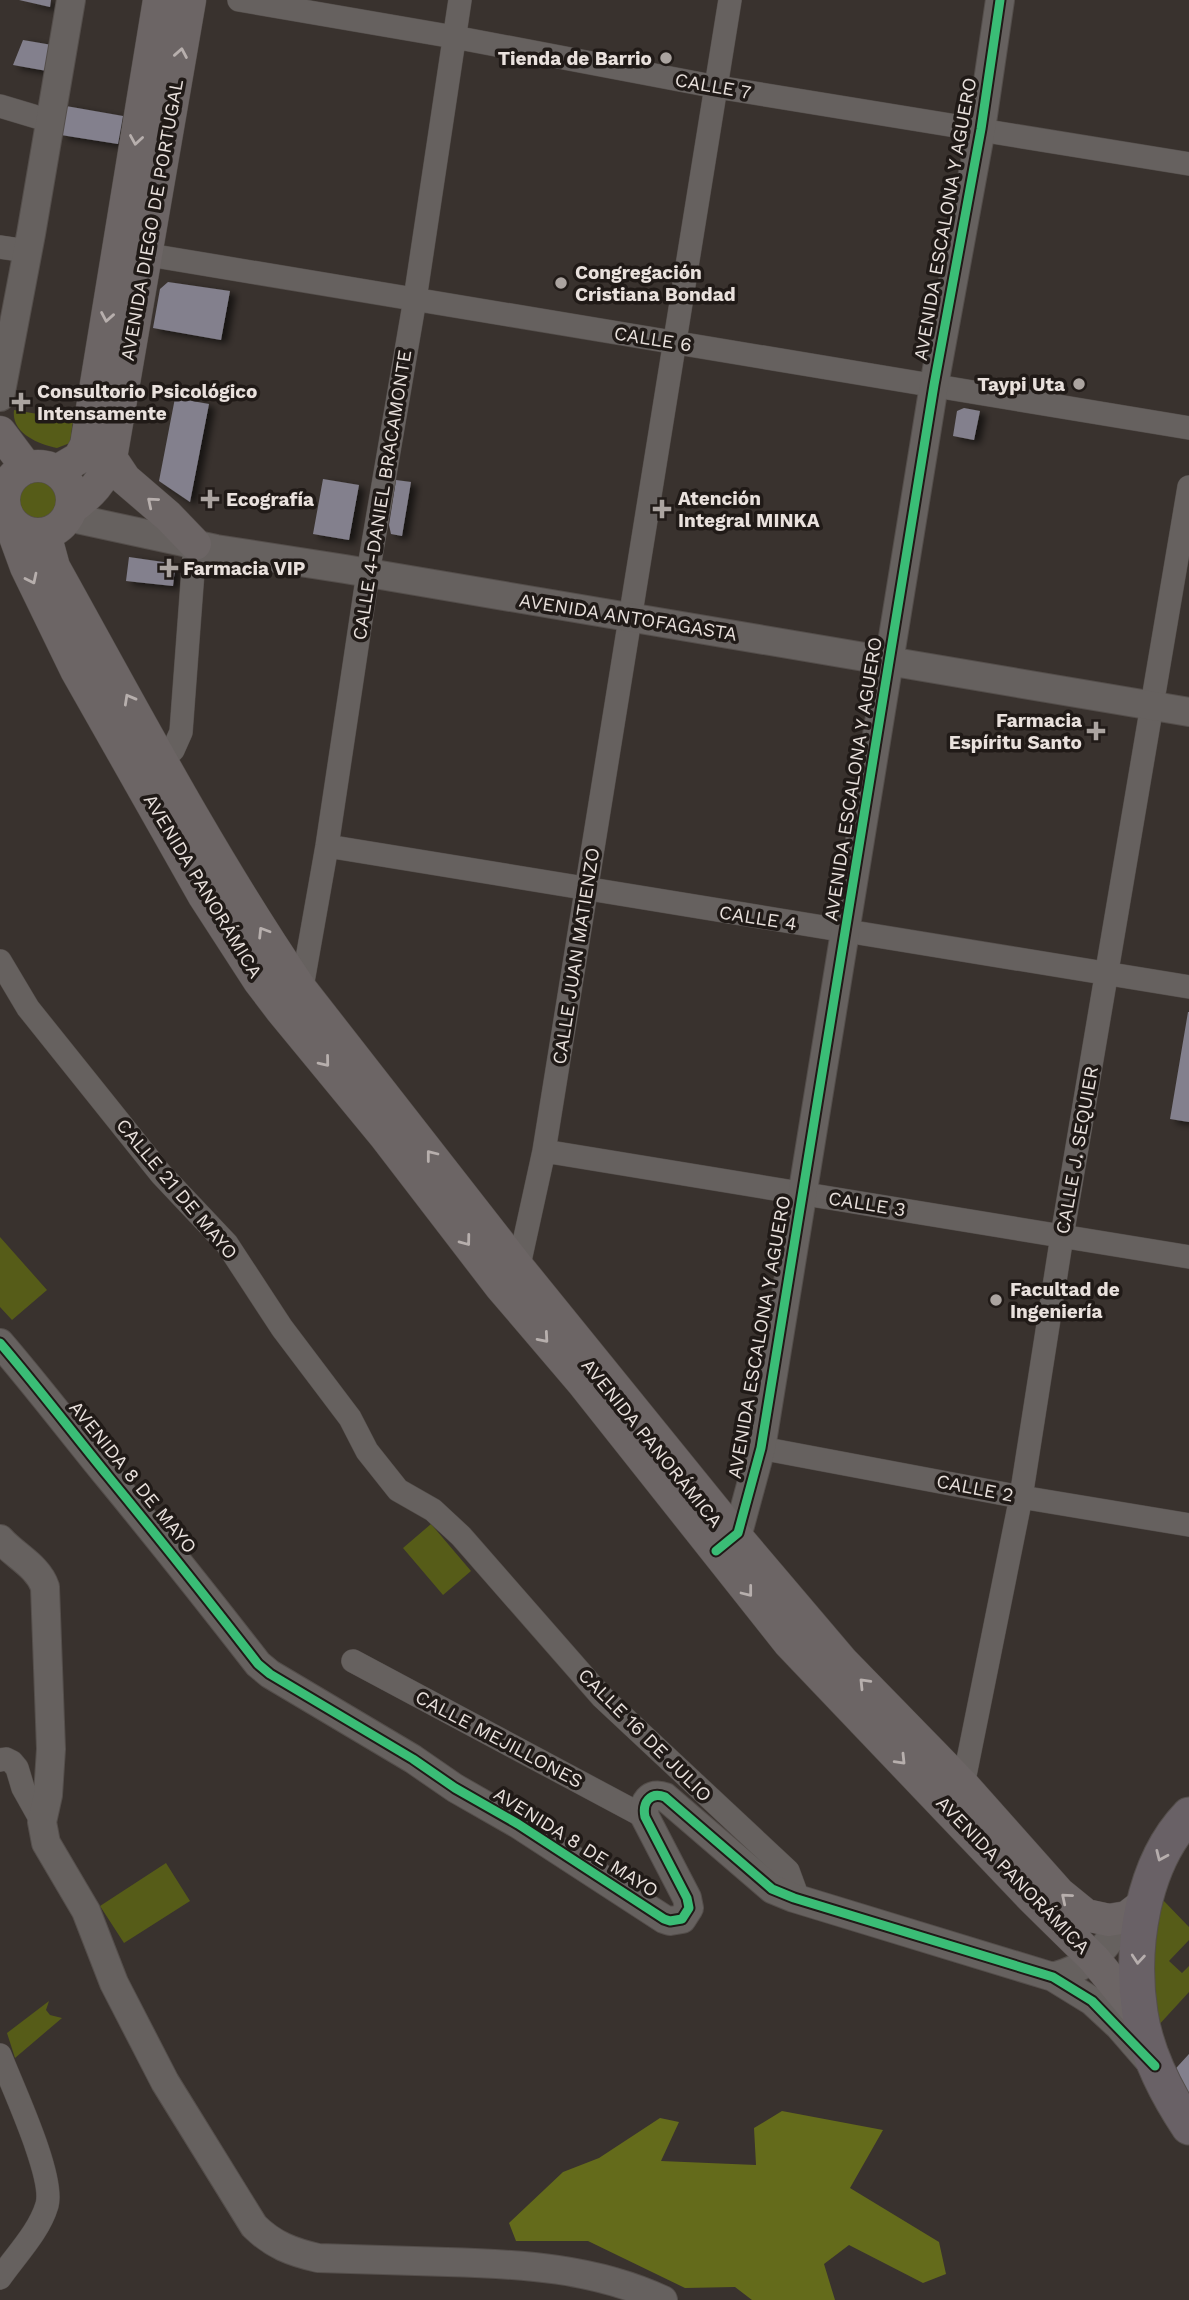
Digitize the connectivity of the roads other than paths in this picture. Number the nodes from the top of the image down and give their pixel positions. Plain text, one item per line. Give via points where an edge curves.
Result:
1 (71, 0) edge
2 (159, 0) edge
3 (190, 0) edge
4 (239, 0) edge
5 (460, 0) edge
6 (730, 0) edge
7 (1000, 0) edge
8 (454, 37) junction
9 (717, 88) junction
10 (0, 106) edge
11 (50, 121) junction
12 (981, 129) junction
13 (1189, 164) edge
14 (0, 247) edge
15 (27, 251) junction
16 (132, 252) junction
17 (415, 299) junction
18 (676, 342) junction
19 (934, 385) junction
20 (0, 397) edge
21 (1189, 428) edge
22 (0, 432) edge
23 (111, 458) junction
24 (42, 470) junction
25 (1189, 487) edge
26 (4, 498) edge
27 (61, 520) junction
28 (195, 544) junction
29 (368, 573) junction
30 (631, 618) junction
31 (889, 660) junction
32 (1152, 706) junction
33 (1189, 712) edge
34 (162, 759) junction
35 (191, 841) junction
36 (327, 846) junction
37 (586, 890) junction
38 (846, 932) junction
39 (0, 961) edge
40 (1108, 974) junction
41 (1189, 987) edge
42 (291, 999) junction
43 (544, 1151) junction
44 (803, 1194) junction
45 (1062, 1236) junction
46 (1189, 1257) edge
47 (509, 1277) junction
48 (0, 1343) edge
49 (761, 1448) junction
50 (1021, 1497) junction
51 (433, 1510) joint
52 (1189, 1525) edge
53 (0, 1539) edge
54 (726, 1543) junction
55 (354, 1661) dead end
56 (0, 1760) edge
57 (955, 1796) junction
58 (1189, 1815) edge
59 (645, 1817) junction
60 (43, 1822) junction
61 (794, 1898) junction
62 (1136, 1910) junction
63 (1094, 1959) junction
64 (1053, 1977) junction
65 (1140, 2015) junction
66 (0, 2055) edge
67 (1156, 2066) junction
68 (1189, 2127) edge
69 (0, 2278) edge
70 (663, 2300) edge

1 - 11 street
2 -> 16 main road, AVENIDA DIEGO DE PORTUGAL
16 -> 3 main road, AVENIDA DIEGO DE PORTUGAL
4 - 8 street, CALLE 7
5 - 8 street, CALLE 4-DANIEL BRACAMONTE
6 - 9 street, CALLE JUAN MATIENZO
7 - 12 street, AVENIDA ESCALONA Y AGUERO
8 - 9 street, CALLE 7
8 - 17 street, CALLE 4-DANIEL BRACAMONTE
9 - 12 street, CALLE 7
9 - 18 street, CALLE JUAN MATIENZO
10 - 11 street
11 - 15 street
12 - 13 street, CALLE 7
12 - 19 street, AVENIDA ESCALONA Y AGUERO
14 - 15 street
15 - 20 street
16 - 17 street, CALLE 6
16 - 23 main road, AVENIDA DIEGO DE PORTUGAL
16 -> 24 main road, AVENIDA DIEGO DE PORTUGAL via 86,445 79,458
17 - 18 street, CALLE 6
17 - 29 street, CALLE 4-DANIEL BRACAMONTE
18 - 19 street, CALLE 6
18 - 30 street, CALLE JUAN MATIENZO
19 - 21 street, CALLE 6
19 - 31 street, AVENIDA ESCALONA Y AGUERO
22 - 24 main road
23 - 27 main road, AVENIDA DIEGO DE PORTUGAL via 93,492
28 -> 23 main road via 125,480
24 - 26 main road via 16,474
24 - 27 main road via 70,488
25 - 32 street, CALLE J. SEQUIER
26 - 27 main road via 23,531
26 -> 35 main road, AVENIDA PANORÁMICA via 26,567 76,670
27 - 28 street, AVENIDA ANTOFAGASTA
34 -> 27 main road, AVENIDA PANORÁMICA via 51,562
28 - 29 street, AVENIDA ANTOFAGASTA
28 - 34 street via 181,732 173,750
29 - 30 street, AVENIDA ANTOFAGASTA
29 - 36 street, CALLE 4-DANIEL BRACAMONTE
30 - 31 street, AVENIDA ANTOFAGASTA
30 - 37 street, CALLE JUAN MATIENZO
31 - 32 street, AVENIDA ANTOFAGASTA
31 - 38 street, AVENIDA ESCALONA Y AGUERO
32 - 33 street, AVENIDA ANTOFAGASTA
32 - 40 street, CALLE J. SEQUIER
34 - 35 main road, AVENIDA PANORÁMICA
35 - 42 main road, AVENIDA PANORÁMICA via 211,907 259,981
36 - 37 street, CALLE 4
36 - 42 street, CALLE 4-DANIEL BRACAMONTE
37 - 38 street, CALLE 4
37 - 43 street, CALLE JUAN MATIENZO
38 - 40 street, CALLE 4
38 - 44 street, AVENIDA ESCALONA Y AGUERO
39 - 51 street, CALLE 21 DE MAYO via 28,1008 161,1174 227,1244 282,1328 350,1418 367,1451 398,1490
40 - 41 street, CALLE 4
40 - 45 street, CALLE J. SEQUIER
42 - 47 main road, AVENIDA PANORÁMICA
43 - 44 street, CALLE 3
43 - 47 street, CALLE JUAN MATIENZO
44 - 45 street, CALLE 3
44 - 49 street, AVENIDA ESCALONA Y AGUERO
45 - 46 street, CALLE 3
45 - 50 street, CALLE J. SEQUIER
47 - 54 main road, AVENIDA PANORÁMICA
48 - 59 street, AVENIDA 8 DE MAYO via 258,1664 664,1919 682,1919 689,1908 687,1898
49 - 50 street, CALLE 2
49 - 54 street, AVENIDA ESCALONA Y AGUERO
50 - 52 street, CALLE 2
50 - 57 street, CALLE J. SEQUIER
51 - 61 street, CALLE 16 DE JULIO via 602,1697 788,1871
53 - 60 street via 35,1569 45,1587 51,1749
54 - 57 main road, AVENIDA PANORÁMICA via 843,1662
55 - 59 street, CALLE MEJILLONES
56 - 60 street via 17,1768
62 -> 57 main road, AVENIDA PANORÁMICA via 1109,1920 1086,1915
57 - 63 main road, AVENIDA PANORÁMICA via 1032,1898
58 -> 62 main road via 1161,1852
59 - 61 street via 644,1805 650,1796 665,1797 772,1889
60 - 70 street via 46,1843 86,1911 114,1983 165,2082 265,2237 287,2250 318,2258 524,2264 564,2270 621,2283
61 - 64 street
62 - 63 street
62 -> 65 main road
63 - 64 street
63 - 65 main road, AVENIDA PANORÁMICA
64 - 67 street via 1092,2001
65 - 67 main road
66 - 69 street via 49,2189 41,2220
67 - 68 main road

